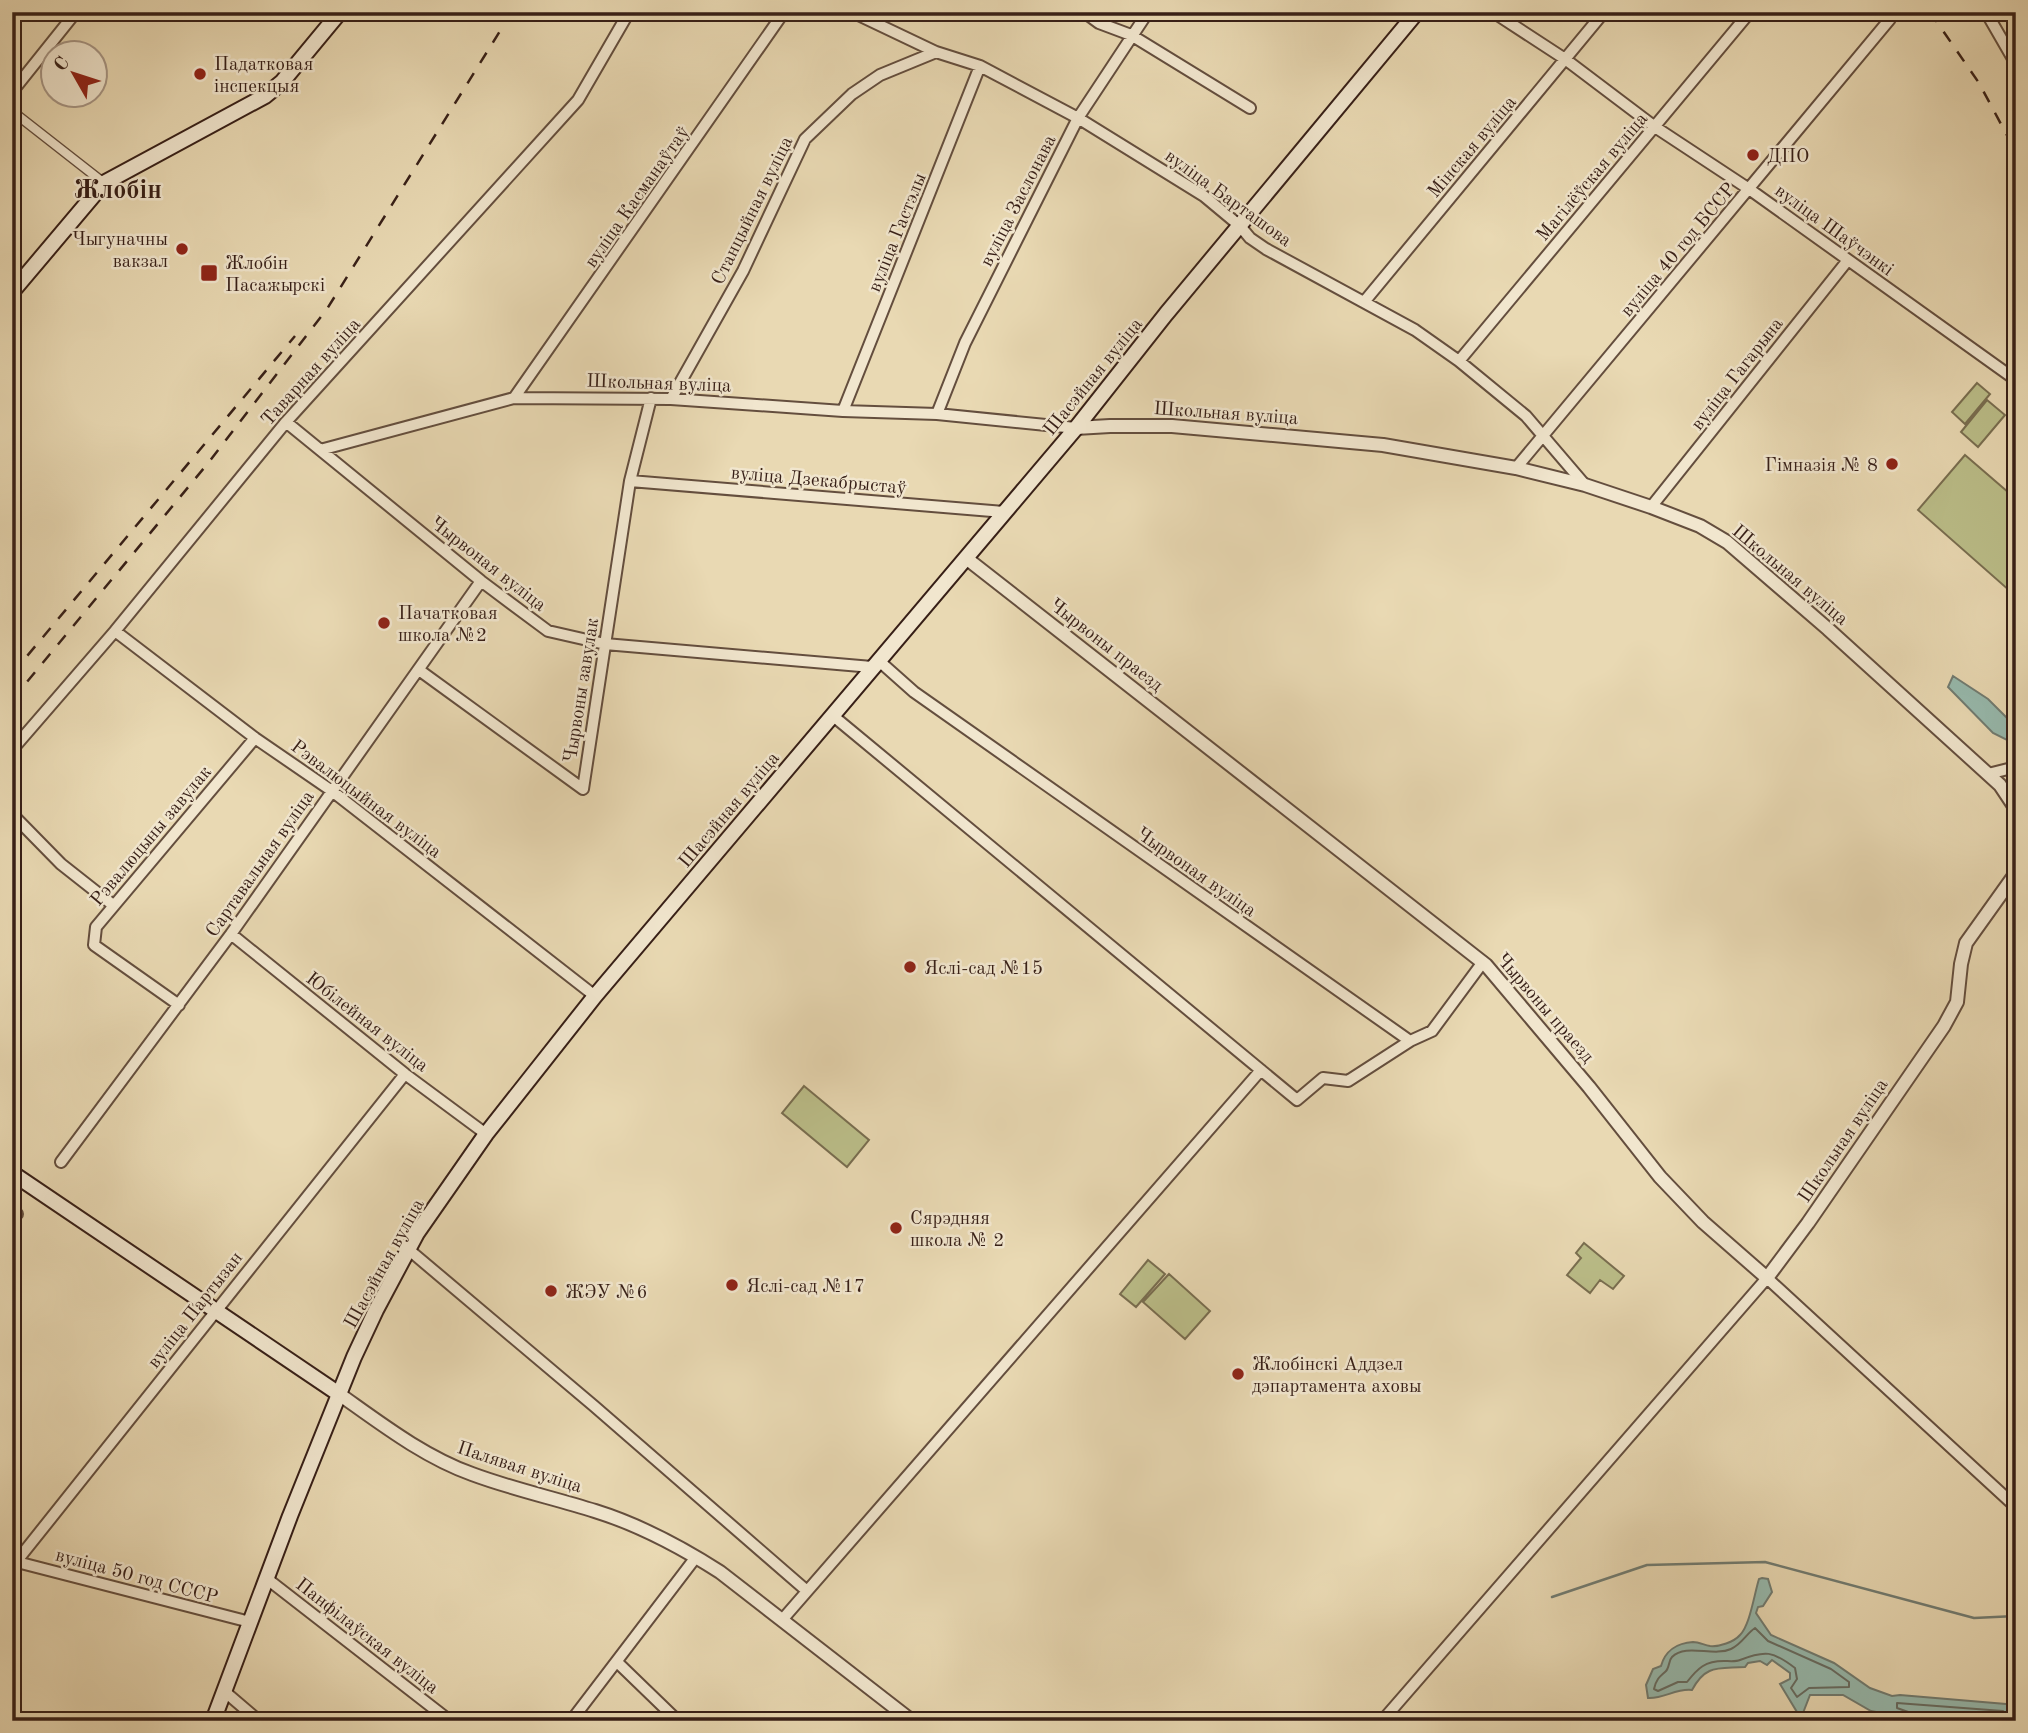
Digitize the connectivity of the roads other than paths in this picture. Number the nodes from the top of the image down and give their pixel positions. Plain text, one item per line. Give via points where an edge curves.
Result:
1 (76, 12) edge
2 (340, 12) edge
3 (629, 12) edge
4 (785, 12) edge
5 (852, 12) edge
6 (1084, 12) edge
7 (1148, 12) edge
8 (1417, 12) edge
9 (1493, 12) edge
10 (1604, 12) edge
11 (1750, 12) edge
12 (1986, 12) edge
13 (1887, 16) edge
14 (1131, 36) junction
15 (936, 52) junction
16 (1565, 59) junction
17 (2016, 64) edge
18 (980, 66) junction
19 (12, 92) edge
20 (1250, 108) dead end
21 (12, 111) edge
22 (1078, 118) junction
23 (1655, 127) junction
24 (104, 183) junction
25 (1749, 189) junction
26 (1240, 226) junction
27 (1847, 260) junction
28 (12, 292) edge
29 (1364, 302) junction
30 (1459, 361) junction
31 (2016, 380) edge
32 (514, 398) junction
33 (650, 398) junction
34 (671, 399) junction
35 (843, 411) junction
36 (937, 414) junction
37 (286, 422) junction
38 (1076, 428) junction
39 (1543, 437) junction
40 (320, 450) junction
41 (1517, 468) junction
42 (630, 481) junction
43 (1585, 485) junction
44 (1651, 506) junction
45 (1004, 512) junction
46 (966, 558) junction
47 (481, 581) junction
48 (115, 631) junction
49 (605, 644) junction
50 (875, 664) junction
51 (419, 670) junction
52 (832, 715) junction
53 (255, 738) junction
54 (12, 750) edge
55 (2016, 767) edge
56 (1988, 774) junction
57 (332, 791) junction
58 (2016, 808) edge
59 (12, 814) edge
60 (2016, 873) edge
61 (113, 905) junction
62 (231, 934) junction
63 (1483, 962) junction
64 (595, 996) junction
65 (179, 1004) junction
66 (1410, 1041) junction
67 (1261, 1070) junction
68 (405, 1074) junction
69 (486, 1134) junction
70 (61, 1162) dead end
71 (12, 1173) edge
72 (408, 1249) junction
73 (1767, 1278) junction
74 (216, 1310) junction
75 (339, 1394) junction
76 (2016, 1507) edge
77 (696, 1557) junction
78 (14, 1565) edge
79 (266, 1578) junction
80 (807, 1591) junction
81 (782, 1620) junction
82 (250, 1622) junction
83 (617, 1662) junction
84 (224, 1691) junction
85 (212, 1721) edge
86 (259, 1721) edge
87 (450, 1721) edge
88 (571, 1721) edge
89 (678, 1721) edge
90 (912, 1721) edge
91 (1382, 1721) edge

1 - 19 street
2 - 24 main road via 265,96
3 - 37 street, Таварная вуліца via 578,100
4 - 32 street, вуліца Касманаўтаў
5 - 15 street, вуліца Барташова
6 - 14 street
7 - 14 street, вуліца Заслонава
8 - 26 main road, Шасэйная вуліца
9 - 16 street, вуліца Шаўчэнкі
10 - 16 street, Мінская вуліца
11 - 23 street, Магілёўская вуліца
12 - 17 street
13 - 25 street, вуліца 40 год БССР
14 - 20 street
14 - 22 street, вуліца Заслонава
15 - 18 street, вуліца Барташова
15 - 34 street, Станцыйная вуліца via 880,75 805,138 743,271
16 - 23 street, вуліца Шаўчэнкі
16 - 29 street, Мінская вуліца
18 - 22 street, вуліца Барташова
18 - 35 street, вуліца Гастэлы
21 - 24 street
22 - 26 street, вуліца Барташова via 1204,196
22 - 36 street, вуліца Заслонава via 965,343
23 - 25 street, вуліца Шаўчэнкі
23 - 30 street, Магілёўская вуліца
24 - 28 main road
25 - 27 street, вуліца Шаўчэнкі
25 - 39 street, вуліца 40 год БССР
26 - 29 street, вуліца Барташова via 1266,249
26 - 38 main road, Шасэйная вуліца
27 - 31 street, вуліца Шаўчэнкі
27 - 44 street, вуліца Гагарына
29 - 30 street, вуліца Барташова
30 - 39 street, вуліца Барташова via 1526,416
32 - 33 street, Школьная вуліца
32 - 40 street, Школьная вуліца
33 - 34 street, Школьная вуліца
33 - 42 street, Чырвоны завулак
34 - 35 street, Школьная вуліца
35 - 36 street, Школьная вуліца
36 - 38 street, Школьная вуліца
37 - 40 street, Чырвоная вуліца
37 - 48 street, Таварная вуліца
38 - 41 street, Школьная вуліца via 1172,426 1314,438
38 - 45 main road, Шасэйная вуліца
39 - 41 street, вуліца 40 год БССР
39 - 43 street, вуліца Барташова
40 - 47 street, Чырвоная вуліца
41 - 43 street, Школьная вуліца
42 - 45 street, вуліца Дзекабрыстаў
42 - 49 street, Чырвоны завулак
43 - 44 street, Школьная вуліца
44 - 56 street, Школьная вуліца via 1727,542
45 - 46 main road, Шасэйная вуліца
46 - 50 main road, Шасэйная вуліца
46 - 63 street, Чырвоны праезд
47 - 49 street, Чырвоная вуліца via 548,631
47 - 51 street, Сартавальная вуліца
48 - 53 street, Рэвалюцыйная вуліца
48 - 54 street, Таварная вуліца
49 - 50 street, Чырвоная вуліца
49 - 51 street, Чырвоны завулак via 583,789
50 - 52 main road, Шасэйная вуліца
50 - 66 street, Чырвоная вуліца
51 - 57 street, Сартавальная вуліца
52 - 64 main road, Шасэйная вуліца
52 - 67 street
53 - 57 street, Рэвалюцыйная вуліца
53 - 61 street, Рэвалюцыны завулак
55 - 56 street
56 - 58 street, Школьная вуліца
57 - 62 street, Сартавальная вуліца
57 - 64 street, Рэвалюцыйная вуліца
59 - 61 street via 61,864
60 - 73 street, Школьная вуліца via 1966,943 1958,999 1944,1026
61 - 65 street, Рэвалюцыны завулак via 96,927 94,945
62 - 65 street, Сартавальная вуліца
62 - 68 street, Юбілейная вуліца
63 - 66 street via 1432,1031
63 - 73 street, Чырвоны праезд via 1660,1177
64 - 69 main road, Шасэйная вуліца
65 - 70 street, Сартавальная вуліца
66 - 67 street via 1348,1081 1323,1078 1297,1100
67 - 80 street
68 - 69 street, Юбілейная вуліца
68 - 74 street, вуліца Партызан
69 - 72 main road, Шасэйная вуліца
71 - 74 main road, Палявая вуліца
72 - 75 main road, Шасэйная вуліца
72 - 80 street
73 - 76 street, Чырвоны праезд
73 - 91 street
74 - 75 main road, Палявая вуліца
74 - 78 street, вуліца Партызан
75 - 77 street, Палявая вуліца via 414,1444 470,1474 597,1511
75 - 79 main road, Шасэйная вуліца
77 - 81 street, Палявая вуліца
77 - 83 street
78 - 82 street, вуліца 50 год СССР
79 - 82 main road, Шасэйная вуліца
79 - 87 street, Панфілаўская вуліца
80 - 81 street
81 - 90 street, Палявая вуліца
82 - 84 main road, Шасэйная вуліца
83 - 88 street
83 - 89 street
84 - 85 main road, Шасэйная вуліца
84 - 86 street

